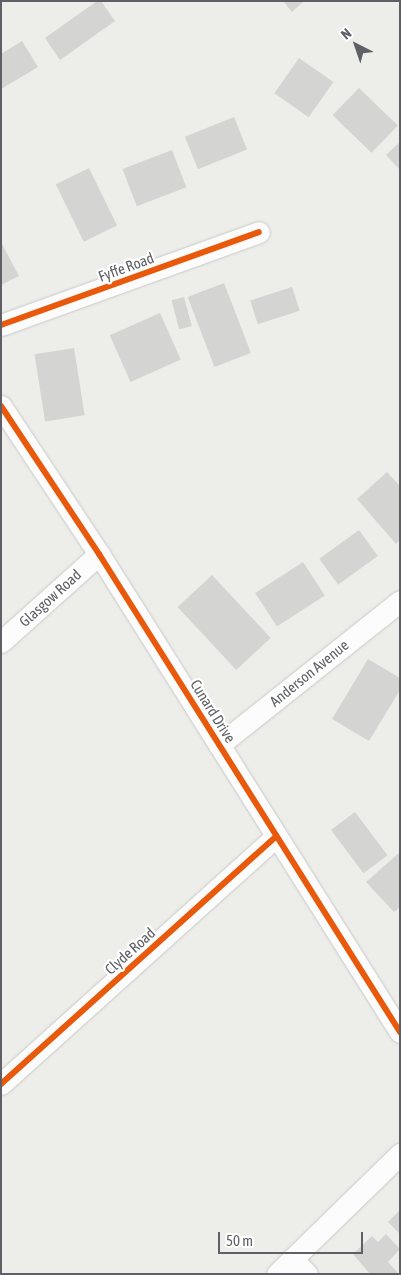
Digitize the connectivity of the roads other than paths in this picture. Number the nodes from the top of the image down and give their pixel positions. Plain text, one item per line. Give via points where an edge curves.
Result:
1 (259, 232) dead end
2 (1, 325) edge
3 (1, 406) edge
4 (99, 554) junction
5 (400, 601) edge
6 (1, 642) edge
7 (219, 745) junction
8 (276, 836) junction
9 (400, 1032) edge
10 (1, 1084) edge
11 (400, 1154) edge
12 (292, 1269) edge

1 - 2 street, Fyffe Road
3 - 4 street, Cunard Drive
4 - 6 street, Glasgow Road
4 - 7 street, Cunard Drive
5 - 7 street, Anderson Avenue
7 - 8 street, Cunard Drive
8 - 9 street, Cunard Drive
8 - 10 street, Clyde Road
11 - 12 street

